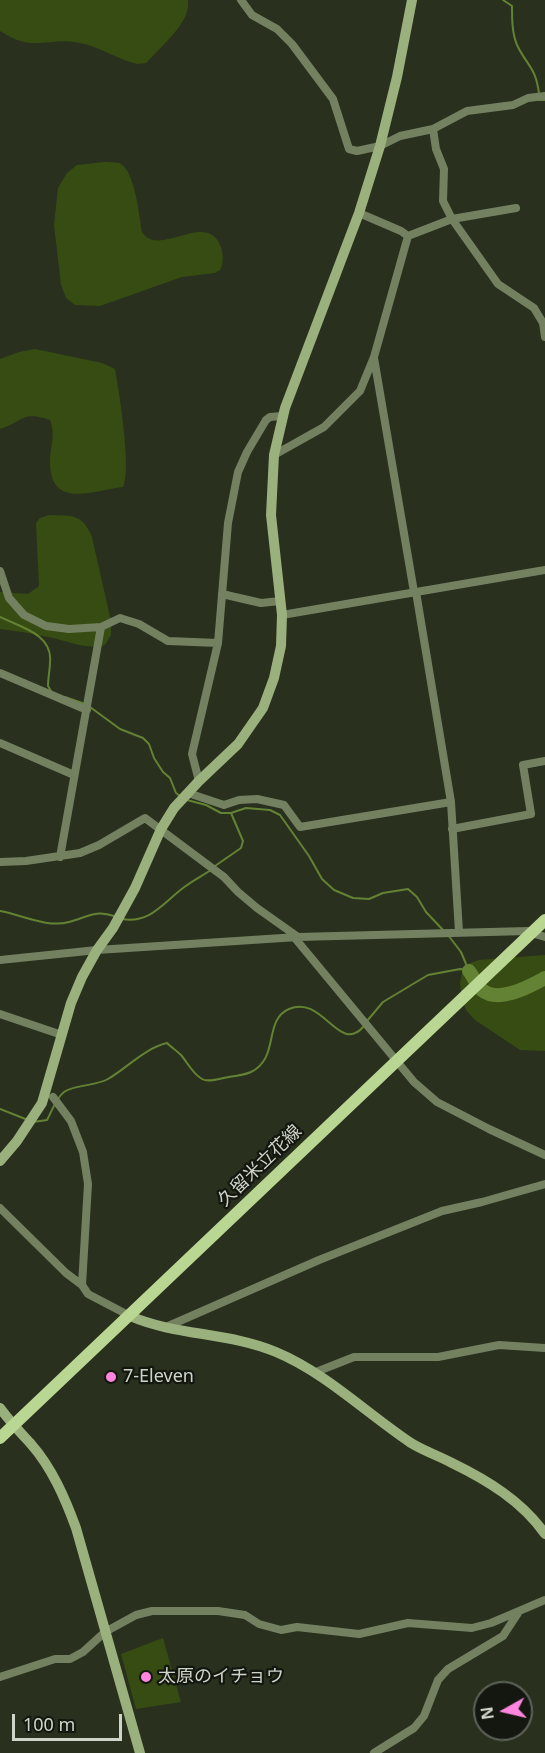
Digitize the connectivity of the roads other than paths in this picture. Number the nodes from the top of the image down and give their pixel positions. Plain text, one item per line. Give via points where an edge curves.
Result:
1 (241, 0) edge
2 (412, 0) edge
3 (545, 96) edge
4 (433, 129) junction
5 (380, 146) junction
6 (516, 208) dead end
7 (359, 213) junction
8 (452, 219) junction
9 (408, 236) junction
10 (545, 337) edge
11 (374, 357) junction
12 (282, 416) junction
13 (274, 455) junction
14 (545, 570) edge
15 (0, 571) edge
16 (415, 592) junction
17 (222, 594) junction
18 (280, 600) junction
19 (282, 615) junction
20 (101, 627) junction
21 (218, 643) junction
22 (0, 673) edge
23 (87, 710) junction
24 (0, 743) edge
25 (545, 761) edge
26 (74, 775) junction
27 (199, 781) junction
28 (184, 796) junction
29 (451, 802) junction
30 (161, 829) junction
31 (452, 829) junction
32 (60, 857) junction
33 (0, 862) edge
34 (545, 921) edge
35 (459, 932) junction
36 (531, 933) junction
37 (296, 937) junction
38 (545, 937) edge
39 (97, 950) junction
40 (0, 960) edge
41 (0, 1014) edge
42 (62, 1035) junction
43 (397, 1060) junction
44 (53, 1097) dead end
45 (545, 1155) edge
46 (0, 1161) edge
47 (545, 1184) edge
48 (0, 1208) edge
49 (82, 1285) junction
50 (130, 1316) junction
51 (164, 1328) junction
52 (545, 1348) edge
53 (316, 1372) junction
54 (0, 1408) edge
55 (13, 1427) junction
56 (0, 1438) edge
57 (545, 1534) edge
58 (545, 1600) edge
59 (519, 1612) junction
60 (105, 1632) junction
61 (0, 1677) edge
62 (377, 1752) edge
63 (140, 1753) edge

1 - 5 street via 252,15 277,29 292,44 333,99 349,149
2 - 5 street
3 - 4 street via 467,111
4 - 5 street via 400,136
4 - 8 street via 444,169 443,201
5 - 7 street
6 - 8 street
7 - 9 street
7 - 12 street
8 - 9 street
8 - 10 street via 498,284 534,308 543,323
9 - 11 street
11 - 13 street via 360,391 324,426
11 - 16 street
12 - 13 street
12 - 17 street via 266,420 238,472 228,523
13 - 18 street via 271,515
14 - 16 street
15 - 20 street via 9,598 24,615 46,626
16 - 19 street
16 - 29 street
17 - 18 street via 261,603
17 - 21 street
18 - 19 street
19 - 27 street via 281,646 263,708 238,744
20 - 21 street via 120,618 168,641
20 - 23 street
21 - 27 street via 192,754
22 - 23 street
23 - 26 street
24 - 26 street
25 - 31 street via 523,765 531,814
26 - 32 street
27 - 28 street
28 - 29 street via 224,805 257,800 284,806 300,827
28 - 30 street
29 - 31 street
30 - 32 street via 145,818 99,845
30 - 37 street
30 - 39 street via 135,888
31 - 35 street
32 - 33 street
34 - 36 main road, 久留米立花線
35 - 36 street
35 - 37 street
36 - 38 street
36 - 43 main road, 久留米立花線
37 - 39 street
37 - 43 street
39 - 40 street
39 - 42 street via 71,1003
41 - 42 street
42 - 46 street via 42,1103
43 - 45 street via 437,1102
43 - 50 main road, 久留米立花線
44 - 49 street via 71,1121 83,1152 88,1184
47 - 51 street via 442,1211
48 - 49 street
49 - 50 street via 88,1294
50 - 51 street
50 - 55 main road, 久留米立花線
51 - 53 street via 275,1352
52 - 53 street via 499,1345 438,1357 354,1357
53 - 57 street via 414,1445 482,1478 510,1497
54 - 55 street
55 - 56 main road, 久留米立花線
55 - 60 street via 32,1444 64,1497
58 - 59 street
59 - 60 street via 472,1628 408,1623 359,1634 297,1627 280,1630 244,1615 218,1611 152,1611
59 - 62 street via 503,1636 438,1680 424,1716 414,1728
60 - 61 street via 70,1659 55,1659
60 - 63 street

